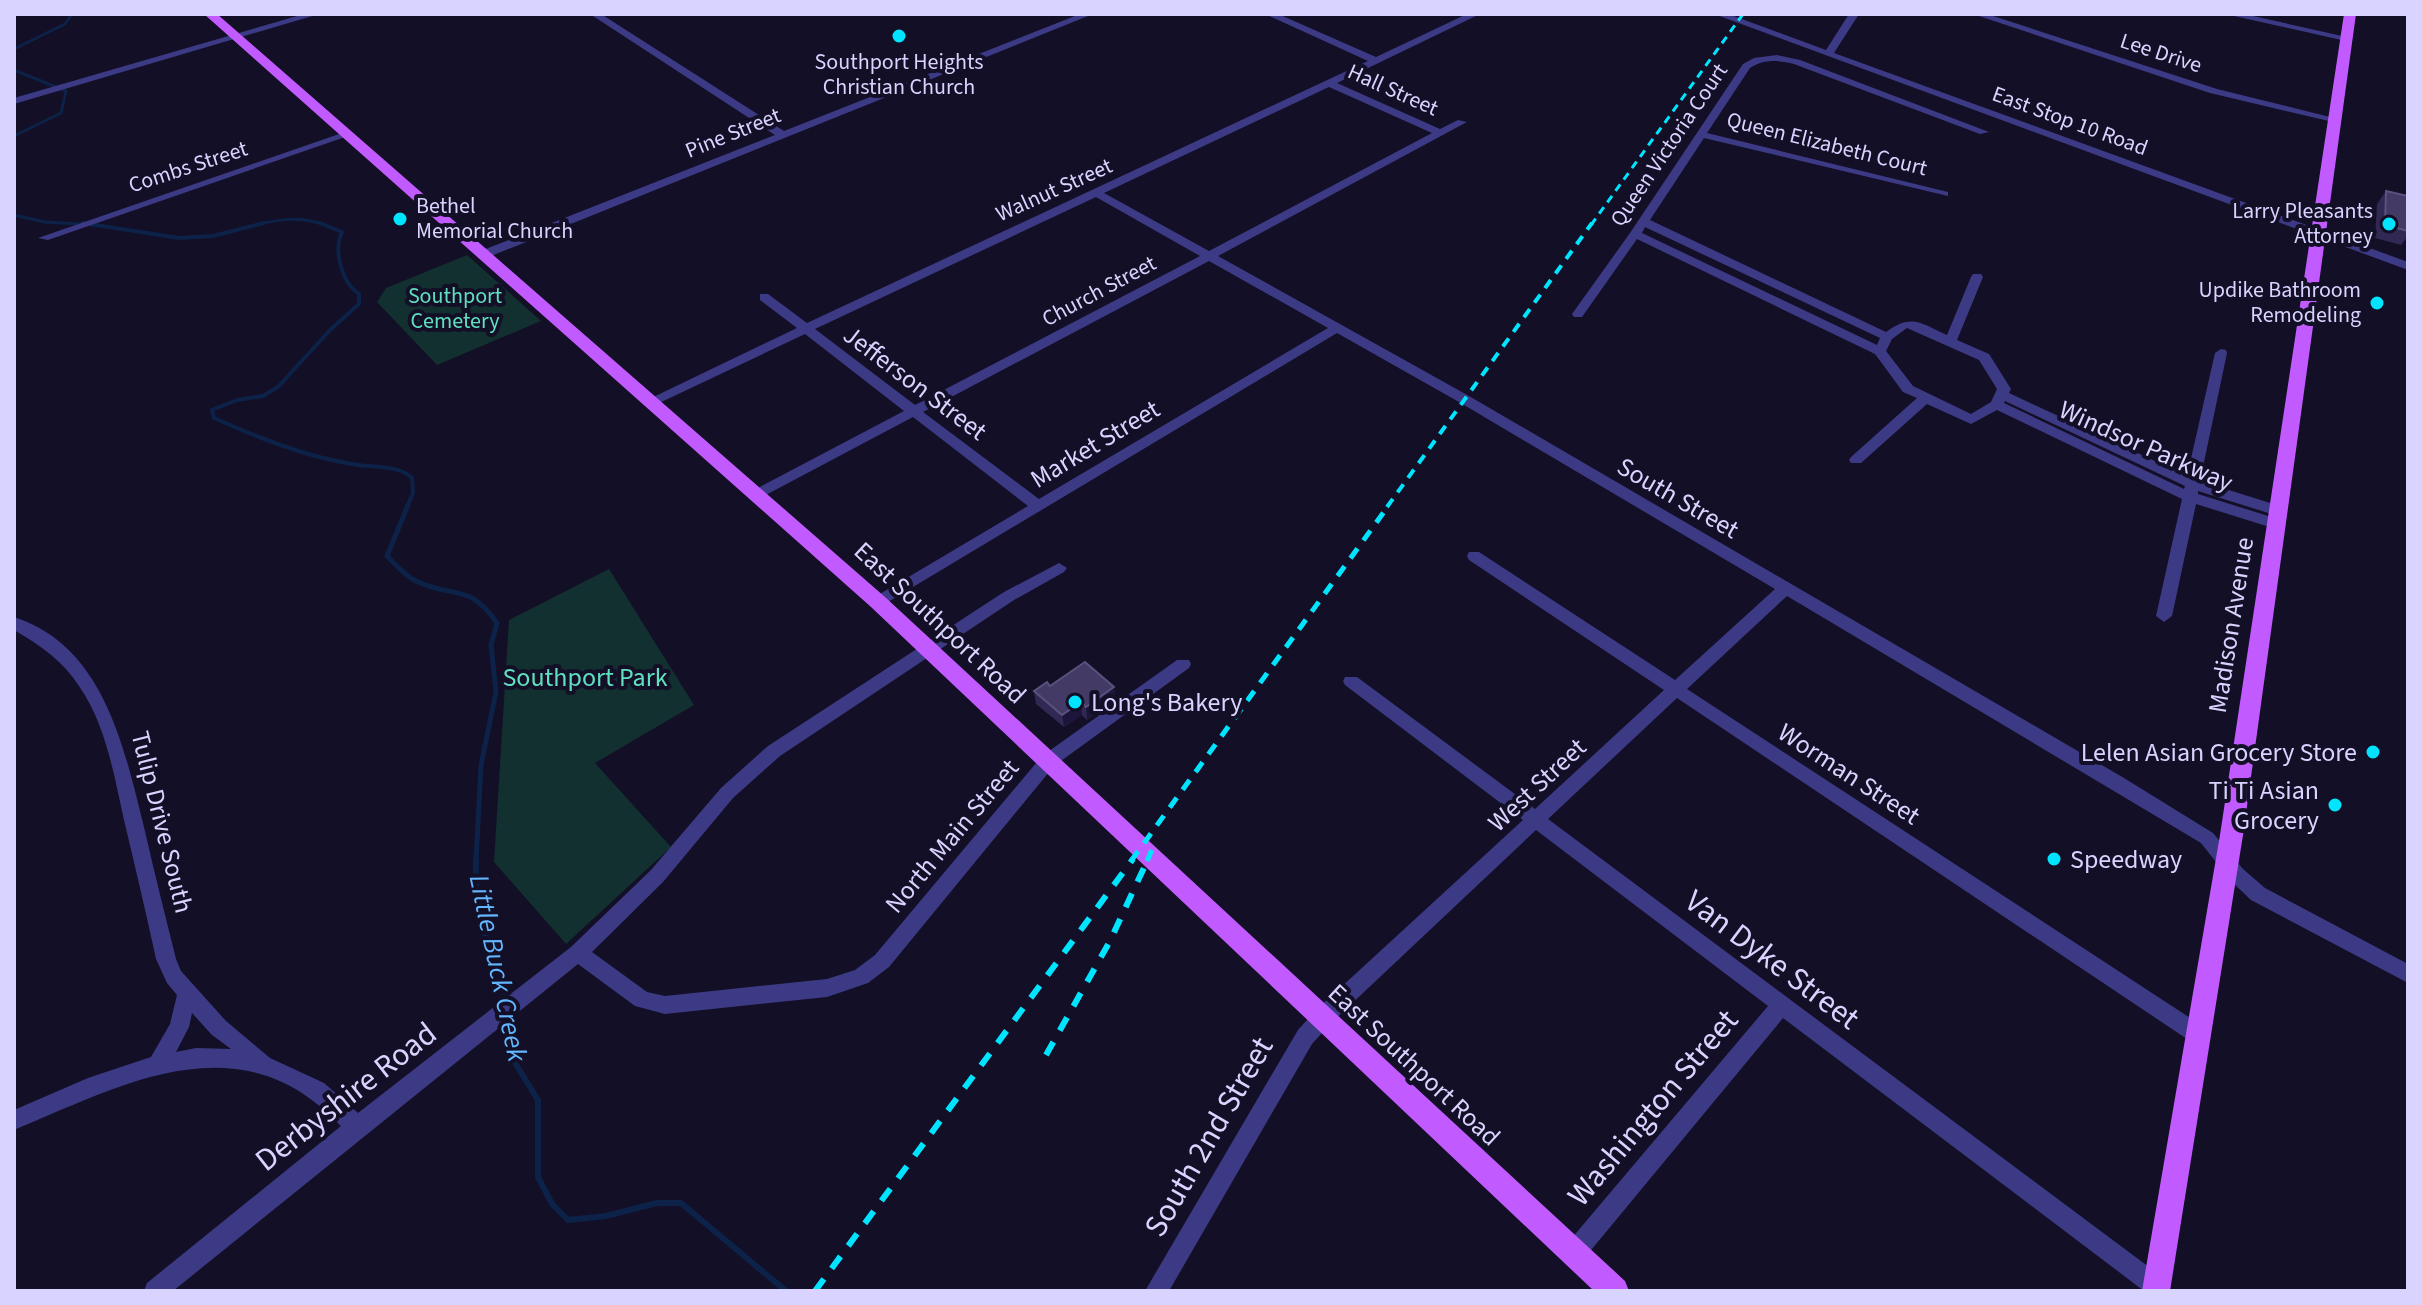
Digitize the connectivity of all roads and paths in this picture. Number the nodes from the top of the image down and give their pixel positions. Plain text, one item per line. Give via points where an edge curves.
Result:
1 (210, 14) edge
2 (314, 14) edge
3 (595, 14) edge
4 (1088, 14) edge
5 (1270, 14) edge
6 (1475, 14) edge
7 (1719, 14) edge
8 (1854, 14) edge
9 (1978, 14) edge
10 (2230, 14) edge
11 (2350, 14) edge
12 (235, 37) junction
13 (2346, 38) junction
14 (1825, 53) junction
15 (1377, 61) junction
16 (1804, 64) junction
17 (1329, 83) junction
18 (20, 100) edge
19 (2333, 119) junction
20 (1462, 122) dead end
21 (1984, 132) dead end
22 (1440, 133) junction
23 (1700, 134) junction
24 (346, 135) junction
25 (783, 135) junction
26 (1097, 193) junction
27 (1944, 194) dead end
28 (1642, 221) junction
29 (2315, 232) junction
30 (1635, 234) junction
31 (44, 238) dead end
32 (482, 255) junction
33 (1208, 256) junction
34 (2408, 266) edge
35 (1977, 277) dead end
36 (764, 297) dead end
37 (1578, 314) dead end
38 (1337, 328) junction
39 (803, 329) junction
40 (1887, 337) junction
41 (1950, 342) junction
42 (1880, 351) junction
43 (2221, 353) dead end
44 (1924, 399) junction
45 (2000, 400) junction
46 (650, 402) junction
47 (914, 411) junction
48 (1856, 460) dead end
49 (2191, 490) junction
50 (755, 495) junction
51 (1038, 506) junction
52 (2277, 518) junction
53 (1474, 556) dead end
54 (1059, 568) dead end
55 (1785, 588) junction
56 (878, 602) junction
57 (2164, 616) dead end
58 (14, 623) edge
59 (928, 649) junction
60 (1183, 664) dead end
61 (1351, 681) dead end
62 (1676, 690) junction
63 (1048, 761) junction
64 (1536, 821) junction
65 (2225, 859) junction
66 (578, 953) junction
67 (2408, 974) edge
68 (187, 993) junction
69 (1782, 1004) junction
70 (1322, 1018) junction
71 (2197, 1034) junction
72 (159, 1061) junction
73 (269, 1067) junction
74 (14, 1120) edge
75 (357, 1127) junction
76 (1574, 1253) junction
77 (2157, 1289) edge
78 (155, 1291) edge
79 (1156, 1291) edge
80 (1615, 1291) edge

1 - 12 main road, East Southport Road
2 - 12 street
3 - 25 street
4 - 25 street, Pine Street
5 - 15 street
6 - 15 street, Walnut Street
7 - 14 street, East Stop 10 Road
8 - 14 street
9 - 19 street, Lee Drive via 2205,89
10 - 13 street
11 - 13 main road, Madison Avenue
12 - 18 street
12 - 24 main road, East Southport Road
13 - 19 main road, Madison Avenue
14 - 16 street
14 - 29 street, East Stop 10 Road
15 - 17 street, Walnut Street
16 - 21 street
16 - 23 street, Queen Victoria Court via 1774,58 1750,62
17 - 22 street, Hall Street
17 - 26 street, Walnut Street
19 - 29 main road, Madison Avenue
20 - 22 street, Church Street
22 - 33 street, Church Street
23 - 27 street, Queen Elizabeth Court
23 - 28 street, Queen Victoria Court
24 - 31 street, Combs Street
24 - 32 main road, East Southport Road
25 - 32 street, Pine Street
26 - 33 street, South Street
26 - 39 street, Walnut Street
28 - 30 street, Queen Victoria Court
28 - 40 street
29 - 34 street, East Stop 10 Road
29 - 52 main road, Madison Avenue
30 - 37 street, Queen Victoria Court
30 - 42 street
32 - 46 main road, East Southport Road
33 - 38 street, South Street
33 - 47 street, Church Street
35 - 41 street
36 - 39 street, Jefferson Street
38 - 51 street, Market Street
38 - 55 street, South Street
39 - 46 street, Walnut Street
39 - 47 street, Jefferson Street
40 - 41 street via 1906,324
40 - 42 street
41 - 45 street via 1984,357 2004,389
42 - 44 street via 1900,380
43 - 49 street
44 - 45 street via 1971,420
44 - 48 street
45 - 49 street, Windsor Parkway
46 - 50 main road, East Southport Road
47 - 50 street, Church Street
47 - 51 street, Jefferson Street
49 - 52 street, Windsor Parkway
49 - 57 street
50 - 56 main road, East Southport Road
51 - 56 street, Market Street
52 - 65 main road, Madison Avenue
53 - 62 street, Worman Street
54 - 59 street, Derbyshire Road
55 - 62 street, West Street
55 - 65 street, South Street via 2195,829
56 - 59 main road, East Southport Road
58 - 68 street, Tulip Drive South via 64,656 86,679 103,711 166,959
59 - 63 main road, East Southport Road
59 - 66 street, Derbyshire Road via 756,766
60 - 63 street, North Main Street
61 - 64 street, Van Dyke Street
62 - 64 street, West Street
62 - 71 street, Worman Street
63 - 66 street, North Main Street via 896,944 869,973 840,986 669,1005 642,1000
63 - 70 main road, East Southport Road
64 - 69 street, Van Dyke Street
64 - 70 street, West Street
65 - 67 street, South Street via 2258,894
65 - 71 main road, Madison Avenue
66 - 75 street, Derbyshire Road
68 - 72 street via 179,1027
68 - 73 street, Tulip Drive South via 219,1028
69 - 76 street, Washington Street
69 - 77 street, Van Dyke Street
70 - 76 main road, East Southport Road
70 - 79 street, South 2nd Street via 1305,1037
71 - 77 main road, Madison Avenue
72 - 73 street via 227,1057
72 - 74 street
73 - 75 street via 313,1087
75 - 78 street, Derbyshire Road
76 - 80 main road, East Southport Road

